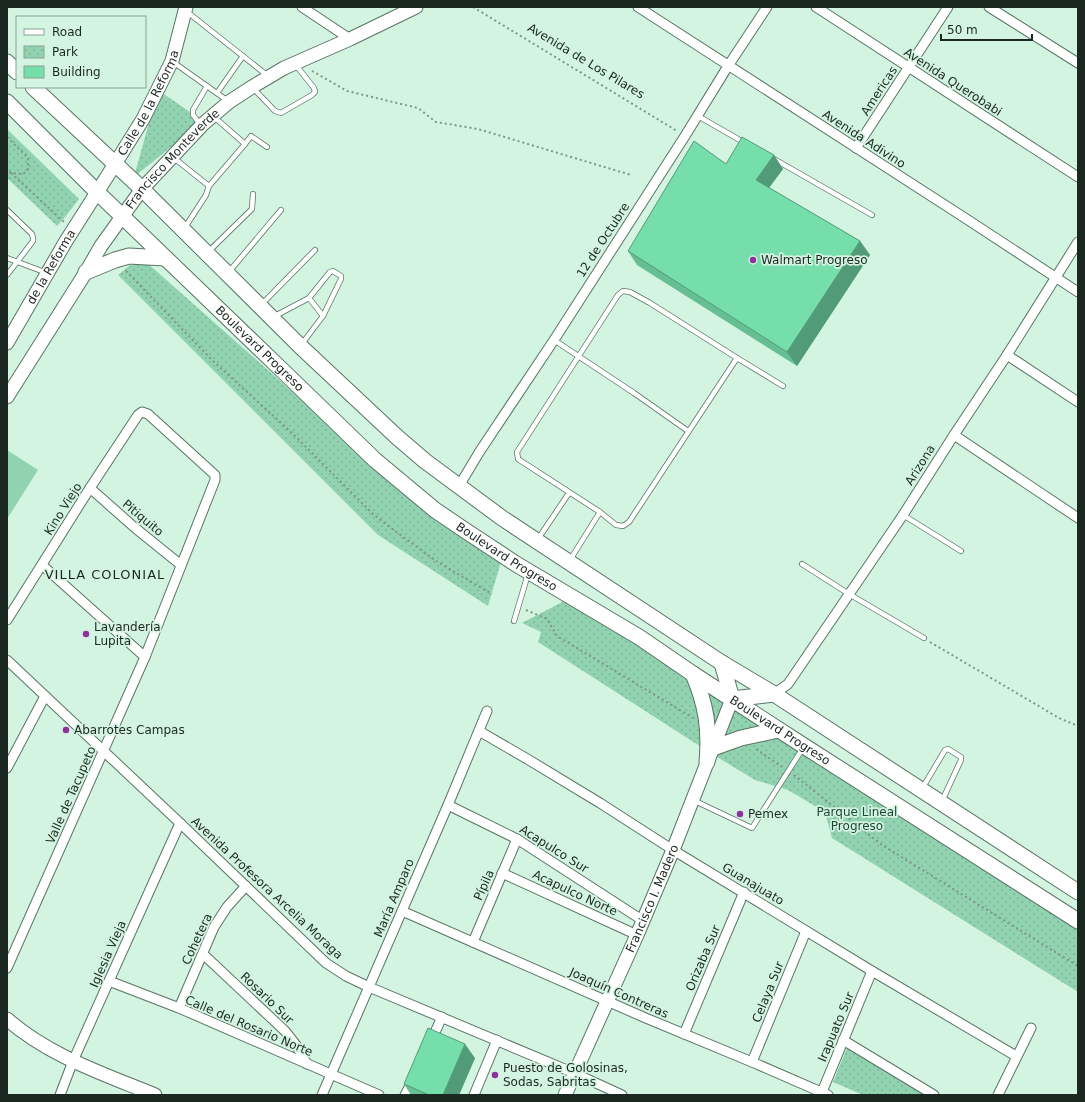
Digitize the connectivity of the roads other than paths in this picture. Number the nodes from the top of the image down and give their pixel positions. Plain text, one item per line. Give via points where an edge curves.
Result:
1 (302, 7) edge
2 (416, 7) edge
3 (638, 7) edge
4 (767, 7) edge
5 (816, 7) edge
6 (948, 7) edge
7 (989, 7) edge
8 (185, 9) edge
9 (350, 39) junction
10 (243, 56) junction
11 (172, 61) junction
12 (7, 62) edge
13 (295, 63) junction
14 (1078, 63) edge
15 (728, 66) junction
16 (908, 67) junction
17 (16, 71) edge
18 (269, 77) junction
19 (207, 86) junction
20 (252, 87) junction
21 (34, 88) edge
22 (217, 93) junction
23 (229, 102) junction
24 (8, 104) edge
25 (213, 116) junction
26 (698, 116) junction
27 (202, 125) junction
28 (245, 144) junction
29 (749, 145) edge
30 (267, 147) dead end
31 (856, 148) junction
32 (172, 157) junction
33 (770, 157) edge
34 (115, 164) junction
35 (1078, 177) edge
36 (209, 186) junction
37 (142, 189) junction
38 (97, 192) junction
39 (253, 194) dead end
40 (7, 210) edge
41 (282, 210) dead end
42 (872, 215) dead end
43 (122, 216) junction
44 (183, 230) junction
45 (1078, 242) edge
46 (315, 250) dead end
47 (206, 254) junction
48 (7, 258) edge
49 (165, 258) junction
50 (18, 262) junction
51 (86, 272) junction
52 (47, 273) junction
53 (227, 274) junction
54 (7, 275) edge
55 (1055, 278) junction
56 (1078, 292) edge
57 (309, 298) junction
58 (260, 306) junction
59 (323, 316) junction
60 (272, 318) junction
61 (554, 340) junction
62 (7, 343) edge
63 (300, 346) junction
64 (1007, 355) junction
65 (578, 356) junction
66 (737, 358) junction
67 (782, 386) dead end
68 (7, 397) edge
69 (1078, 402) edge
70 (688, 431) junction
71 (954, 434) junction
72 (215, 475) joint
73 (459, 486) junction
74 (90, 488) junction
75 (569, 493) junction
76 (600, 512) junction
77 (903, 515) junction
78 (1078, 518) edge
79 (537, 541) junction
80 (961, 551) dead end
81 (569, 562) junction
82 (802, 564) dead end
83 (42, 565) junction
84 (181, 566) junction
85 (528, 571) junction
86 (849, 594) junction
87 (7, 620) edge
88 (514, 621) dead end
89 (924, 638) road end
90 (145, 657) junction
91 (7, 660) edge
92 (722, 663) junction
93 (693, 674) junction
94 (774, 694) junction
95 (45, 696) junction
96 (732, 699) junction
97 (487, 711) dead end
98 (778, 730) junction
99 (479, 731) junction
100 (804, 746) junction
101 (103, 752) junction
102 (710, 755) junction
103 (7, 768) edge
104 (921, 790) junction
105 (692, 800) junction
106 (941, 803) junction
107 (448, 805) junction
108 (180, 823) junction
109 (517, 839) junction
110 (673, 850) junction
111 (502, 873) junction
112 (246, 886) junction
113 (744, 892) junction
114 (1078, 892) edge
115 (402, 911) junction
116 (642, 920) junction
117 (1078, 921) edge
118 (806, 931) junction
119 (636, 935) junction
120 (473, 942) junction
121 (203, 954) junction
122 (7, 968) edge
123 (872, 971) junction
124 (109, 981) junction
125 (369, 987) junction
126 (607, 1001) junction
127 (179, 1008) junction
128 (442, 1017) junction
129 (7, 1019) edge
130 (1031, 1028) dead end
131 (684, 1034) junction
132 (497, 1040) junction
133 (843, 1040) junction
134 (429, 1046) edge
135 (1016, 1056) junction
136 (73, 1061) junction
137 (752, 1062) junction
138 (307, 1064) junction
139 (574, 1073) junction
140 (415, 1074) edge
141 (332, 1075) junction
142 (825, 1094) edge
143 (60, 1095) edge
144 (155, 1095) edge
145 (322, 1095) edge
146 (379, 1095) edge
147 (406, 1095) edge
148 (474, 1095) edge
149 (565, 1095) edge
150 (622, 1095) edge
151 (934, 1095) edge
152 (998, 1095) edge

1 - 9 street
2 - 9 street, Francisco Monteverde
3 - 15 street, Avenida Adivino
4 - 15 street, 12 de Octubre
5 - 16 street, Avenida Querobabi
6 - 16 street, Americas
7 - 14 street
8 - 10 lane
8 - 11 street, Calle de la Reforma
9 - 13 street, Francisco Monteverde
10 - 18 lane
10 - 22 lane
11 - 19 lane
11 - 34 street, Calle de la Reforma via 143,119
12 - 17 main road
13 - 18 street, Francisco Monteverde
13 - 20 lane via 315,92 281,113 275,111
15 - 26 street, 12 de Octubre
15 - 31 street, Avenida Adivino
16 - 31 street, Americas
16 - 35 street, Avenida Querobabi
18 - 20 street, Francisco Monteverde
19 - 22 lane
19 - 27 lane via 193,110 193,115
20 - 23 street, Francisco Monteverde
21 - 34 main road
22 - 23 lane
23 - 25 street, Francisco Monteverde
24 - 38 main road, Boulevard Progreso
25 - 27 street, Francisco Monteverde
25 - 28 lane
26 - 29 lane
26 - 61 street, 12 de Octubre
27 - 32 street, Francisco Monteverde
28 - 30 lane via 251,136
28 - 36 lane
31 - 55 street, Avenida Adivino
32 - 36 lane
32 - 37 street, Francisco Monteverde
33 - 42 lane
34 - 37 main road
34 - 38 street, Calle de la Reforma
36 - 44 lane via 206,196
37 - 43 street, Francisco Monteverde
37 - 44 main road
38 - 43 main road, Boulevard Progreso
38 - 52 street, de la Reforma
39 - 47 lane via 252,209
40 - 50 lane via 34,238
41 - 53 lane
43 - 49 main road, Boulevard Progreso
43 - 51 street, Francisco Monteverde
44 - 47 main road
45 - 55 street, Arizona
46 - 58 lane
47 - 53 main road
48 - 50 lane
49 - 51 main road via 128,256
49 - 85 main road, Boulevard Progreso via 407,487 435,510
50 - 52 lane
50 - 54 lane
51 - 68 street, Francisco Monteverde
52 - 62 street, de la Reforma via 13,328
53 - 58 main road
55 - 56 street, Avenida Adivino
55 - 64 street, Arizona
57 - 59 lane
57 - 59 lane via 330,272 341,276 342,279
57 - 60 lane
58 - 60 main road
59 - 63 lane
60 - 63 main road
61 - 65 lane
61 - 73 street, 12 de Octubre
63 - 73 main road via 397,437
64 - 69 street
64 - 71 street, Arizona
65 - 66 lane via 623,291 650,303
65 - 70 lane
65 - 75 lane via 517,452 518,459
66 - 67 lane
66 - 70 lane
70 - 76 lane via 627,525 616,525
71 - 77 street, Arizona
71 - 78 street
72 - 74 street, Kino Viejo via 148,414 142,412
72 - 84 street, Valle de Tacupeto
73 - 79 main road
74 - 83 street, Kino Viejo
74 - 84 street, Pitiquito
75 - 76 lane
75 - 79 lane
76 - 81 lane
77 - 80 lane
77 - 86 street, Arizona
79 - 81 main road
81 - 92 main road
82 - 86 lane
83 - 87 street, Kino Viejo
83 - 90 street
84 - 90 street, Valle de Tacupeto
85 - 88 lane
85 - 93 main road, Boulevard Progreso via 639,637
86 - 89 lane
86 - 94 street, Arizona via 788,684
90 - 101 street, Valle de Tacupeto
91 - 95 street, Avenida Profesora Arcelia Moraga
92 - 94 main road
92 - 96 main road
93 - 96 main road, Boulevard Progreso
93 - 102 main road via 705,708
94 - 96 main road
94 - 104 main road
95 - 101 street, Avenida Profesora Arcelia Moraga
95 - 103 street
96 - 98 main road, Boulevard Progreso
96 - 102 street, Francisco I. Madero
97 - 99 street, María Amparo
98 - 100 main road, Boulevard Progreso
98 - 102 main road via 741,738
99 - 107 street, María Amparo
99 - 110 street, Guanajuato
100 - 105 lane via 752,828
100 - 117 main road, Boulevard Progreso
101 - 108 street, Avenida Profesora Arcelia Moraga
101 - 122 street, Valle de Tacupeto
102 - 105 street, Francisco I. Madero
104 - 106 main road
104 - 106 lane via 945,750 955,753 962,760
105 - 110 street, Francisco I. Madero
106 - 114 main road
107 - 109 street, Acapulco Sur
107 - 115 street, María Amparo
108 - 112 street, Avenida Profesora Arcelia Moraga
108 - 124 street, Iglesia Vieja
109 - 111 street, Pípila
109 - 116 street, Acapulco Sur
110 - 113 street, Guanajuato
110 - 116 street, Francisco I. Madero
111 - 119 street, Acapulco Norte
111 - 120 street, Pípila
112 - 121 street, Cohetera via 227,907 214,927
112 - 125 street, Avenida Profesora Arcelia Moraga via 326,963
113 - 118 street, Guanajuato
113 - 131 street, Orizaba Sur
115 - 120 street, Joaquín Contreras
115 - 125 street, María Amparo
116 - 119 street, Francisco I. Madero
118 - 123 street, Guanajuato
118 - 137 street, Celaya Sur
119 - 126 street, Francisco I. Madero
120 - 126 street, Joaquín Contreras
121 - 127 street, Cohetera
121 - 138 street, Rosario Sur via 285,1031
123 - 133 street, Irapuato Sur
123 - 135 street, Guanajuato
124 - 127 street, Calle del Rosario Norte
124 - 136 street, Iglesia Vieja
125 - 128 street, Avenida Profesora Arcelia Moraga
125 - 141 street, María Amparo
126 - 131 street, Joaquín Contreras
126 - 139 street, Francisco I. Madero
127 - 138 street, Calle del Rosario Norte
128 - 132 street, Avenida Profesora Arcelia Moraga
128 - 134 street
129 - 136 street via 39,1043
130 - 135 street
131 - 137 street, Joaquín Contreras
132 - 139 street, Avenida Profesora Arcelia Moraga
132 - 148 street
133 - 142 street, Irapuato Sur
133 - 151 street
135 - 152 street
136 - 143 street, Iglesia Vieja
136 - 144 street
137 - 142 street, Joaquín Contreras
138 - 141 street, Calle del Rosario Norte
139 - 149 street, Francisco I. Madero
139 - 150 street, Avenida Profesora Arcelia Moraga
140 - 147 street
141 - 145 street, María Amparo
141 - 146 street, Calle del Rosario Norte

